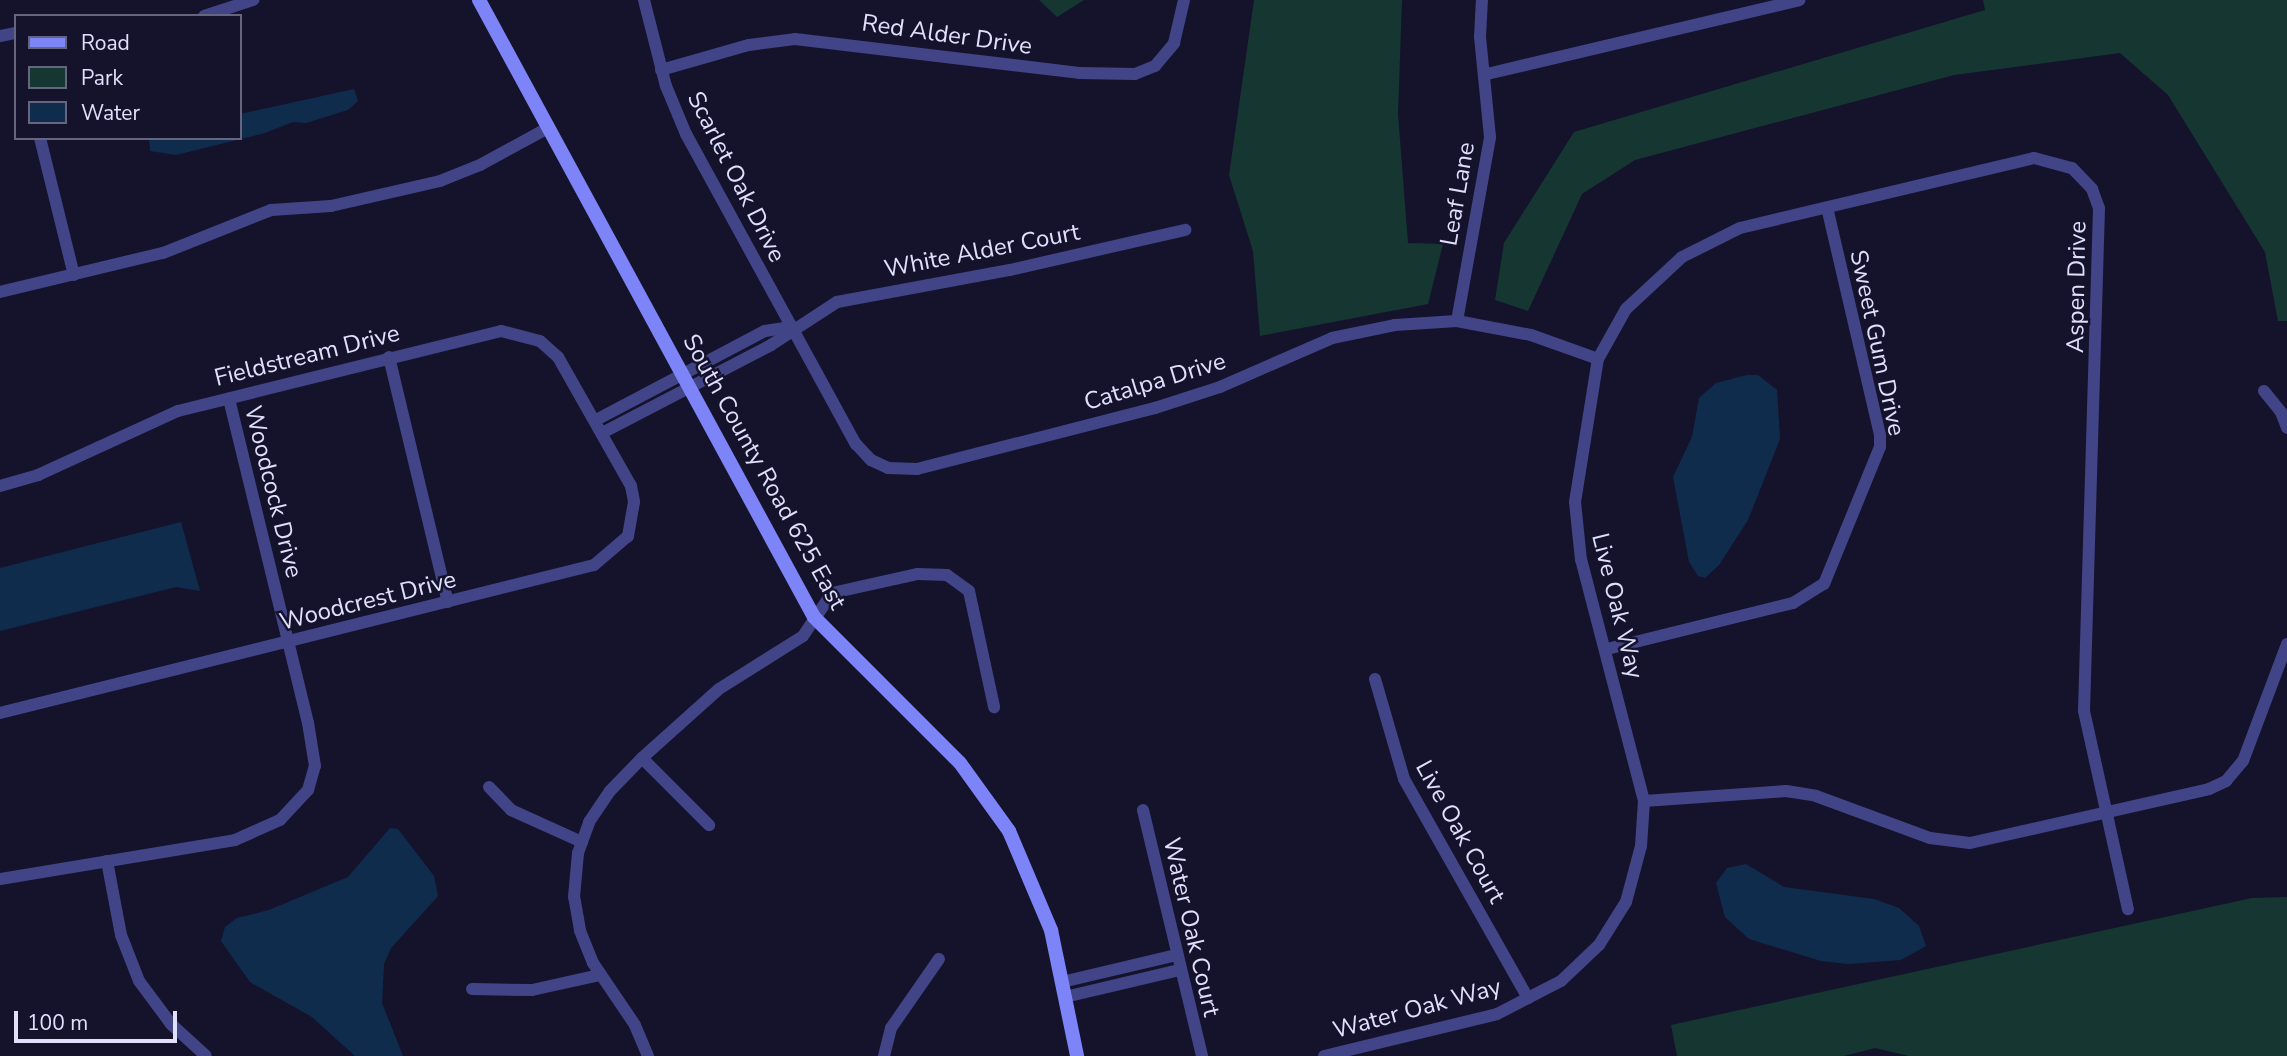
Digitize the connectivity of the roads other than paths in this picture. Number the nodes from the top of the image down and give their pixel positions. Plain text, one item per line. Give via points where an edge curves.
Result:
1 (253, 0) edge
2 (479, 0) edge
3 (644, 0) edge
4 (1184, 0) edge
5 (1482, 0) edge
6 (1799, 0) edge
7 (210, 14) edge
8 (661, 70) junction
9 (1487, 74) junction
10 (548, 128) junction
11 (40, 140) edge
12 (1827, 208) junction
13 (1185, 230) dead end
14 (74, 275) junction
15 (0, 292) edge
16 (1457, 321) junction
17 (792, 327) junction
18 (389, 357) junction
19 (1598, 359) junction
20 (685, 379) junction
21 (2264, 391) dead end
22 (229, 398) junction
23 (596, 420) junction
24 (2287, 428) edge
25 (602, 433) junction
26 (0, 486) edge
27 (449, 602) junction
28 (814, 617) junction
29 (288, 643) junction
30 (2287, 644) edge
31 (1607, 649) junction
32 (1375, 679) dead end
33 (994, 706) dead end
34 (0, 713) edge
35 (642, 758) junction
36 (489, 787) dead end
37 (1644, 801) junction
38 (1143, 810) dead end
39 (2106, 814) junction
40 (709, 825) dead end
41 (582, 842) junction
42 (107, 861) junction
43 (0, 879) edge
44 (2128, 909) dead end
45 (1176, 955) junction
46 (939, 959) dead end
47 (1180, 970) junction
48 (600, 975) junction
49 (472, 989) dead end
50 (1064, 989) junction
51 (1528, 998) junction
52 (1201, 1054) edge
53 (206, 1056) edge
54 (648, 1056) edge
55 (884, 1056) edge
56 (1077, 1056) edge
57 (1324, 1056) edge

1 - 7 street
2 - 10 street, South County Road 625 East
3 - 8 street, Scarlet Oak Drive
4 - 8 street, Red Alder Drive via 1174,43 1155,66 1135,74 1079,73 795,38 749,44
5 - 9 street, Leaf Lane via 1480,37
6 - 9 street
8 - 17 street, Scarlet Oak Drive via 686,134
9 - 16 street, Leaf Lane via 1490,136
10 - 14 street via 440,181 331,206 271,210 173,250
10 - 20 street, South County Road 625 East
11 - 14 street
12 - 19 street, Aspen Drive via 1740,228 1682,257 1626,309
12 - 31 street, Sweet Gum Drive via 1880,447 1824,584 1793,603
12 - 39 street, Aspen Drive via 2034,158 2071,168 2096,198 2100,220 2084,711
13 - 17 street, White Alder Court via 1010,270 837,302
14 - 15 street
16 - 17 street, Catalpa Drive via 1395,325 1332,338 1220,387 1168,404 908,470 879,464 856,444
16 - 19 street, Catalpa Drive via 1531,335
17 - 20 street, White Alder Court via 765,331
18 - 22 street, Fieldstream Drive
18 - 23 street, Fieldstream Drive via 493,332 523,334 558,357
18 - 27 street
19 - 31 street, Live Oak Way via 1575,512 1581,559
20 - 23 street
20 - 25 street
20 - 28 street, South County Road 625 East
21 - 24 street
22 - 26 street, Fieldstream Drive via 152,419 55,468
22 - 29 street, Woodcock Drive
23 - 25 street, Fieldstream Drive
25 - 27 street, Woodcrest Drive via 631,486 634,502 632,527 621,546 594,565
27 - 29 street, Woodcrest Drive
28 - 33 street via 832,593 935,572 957,580 972,598
28 - 35 street via 803,636 719,689
28 - 50 street, South County Road 625 East via 960,763 996,809 1042,904
29 - 34 street, Woodcrest Drive
29 - 42 street, Woodcock Drive via 315,757 308,790 293,809 272,825 235,840
30 - 39 street via 2243,761 2233,774 2209,789
31 - 37 street, Live Oak Way
32 - 51 street, Live Oak Court via 1405,779
35 - 40 street
35 - 41 street via 602,801
36 - 41 street via 511,810
37 - 39 street via 1786,790 1957,843 1981,842
37 - 51 street, Water Oak Way via 1637,865 1619,916 1575,970
38 - 45 street, Water Oak Court
39 - 44 street, Aspen Drive
41 - 48 street via 574,908
42 - 43 street, Woodcock Drive
42 - 53 street via 121,935 139,981 171,1024
45 - 47 street, Water Oak Court
45 - 50 street
46 - 55 street via 891,1028
47 - 50 street
47 - 52 street, Water Oak Court
48 - 49 street via 532,990
48 - 54 street via 635,1025
50 - 56 street, South County Road 625 East
51 - 57 street, Water Oak Way via 1497,1014

